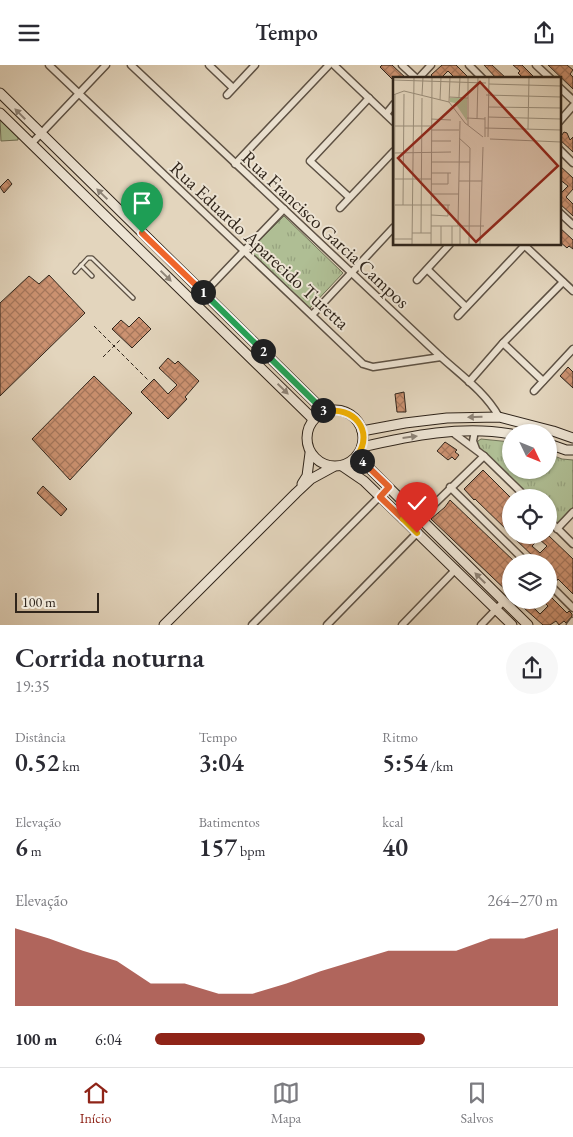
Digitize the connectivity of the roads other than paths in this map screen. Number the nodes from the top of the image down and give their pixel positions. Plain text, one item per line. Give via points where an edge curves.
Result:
1 (49, 65) edge
2 (106, 65) edge
3 (131, 65) edge
4 (209, 65) edge
5 (255, 65) edge
6 (329, 65) edge
7 (334, 65) edge
8 (402, 65) edge
9 (431, 65) edge
10 (468, 65) edge
11 (536, 65) edge
12 (415, 77) edge
13 (419, 77) edge
14 (481, 77) edge
15 (549, 77) edge
16 (233, 88) junction
17 (560, 88) edge
18 (0, 93) edge
19 (78, 94) junction
20 (227, 95) dead end
21 (368, 98) junction
22 (573, 100) edge
23 (393, 105) edge
24 (573, 106) edge
25 (0, 113) edge
26 (386, 114) junction
27 (393, 121) edge
28 (560, 121) edge
29 (40, 134) junction
30 (31, 145) junction
31 (560, 150) edge
32 (393, 152) edge
33 (235, 163) junction
34 (573, 163) edge
35 (349, 197) junction
36 (340, 208) dead end
37 (284, 209) junction
38 (560, 213) edge
39 (573, 225) edge
40 (393, 228) edge
41 (449, 245) edge
42 (524, 245) edge
43 (244, 251) junction
44 (81, 265) junction
45 (428, 270) junction
46 (74, 272) dead end
47 (350, 273) junction
48 (92, 275) dead end
49 (417, 280) dead end
50 (563, 282) junction
51 (193, 283) junction
52 (573, 291) edge
53 (183, 293) junction
54 (204, 293) junction
55 (133, 298) dead end
56 (466, 307) junction
57 (312, 315) junction
58 (458, 316) dead end
59 (502, 343) junction
60 (573, 349) edge
61 (441, 357) junction
62 (543, 381) junction
63 (469, 382) junction
64 (534, 391) dead end
65 (325, 412) junction
66 (499, 417) junction
67 (314, 419) junction
68 (526, 424) edge
69 (362, 431) junction
70 (475, 431) junction
71 (452, 432) junction
72 (502, 432) edge
73 (558, 433) edge
74 (573, 438) edge
75 (362, 447) junction
76 (558, 447) edge
77 (573, 450) edge
78 (477, 451) junction
79 (310, 453) junction
80 (357, 456) junction
81 (484, 456) junction
82 (337, 467) junction
83 (389, 487) junction
84 (450, 487) junction
85 (518, 489) edge
86 (296, 493) junction
87 (380, 497) junction
88 (573, 512) edge
89 (420, 518) junction
90 (557, 529) joint
91 (417, 533) junction
92 (573, 543) edge
93 (518, 554) edge
94 (456, 569) junction
95 (557, 592) edge
96 (502, 599) edge
97 (502, 603) edge
98 (573, 608) edge
99 (496, 609) junction
100 (512, 609) edge
101 (573, 621) edge
102 (164, 625) edge
103 (252, 625) edge
104 (327, 625) edge
105 (402, 625) edge
106 (481, 625) edge
107 (512, 625) edge
108 (528, 625) edge
109 (570, 625) edge

1 - 19 street, Rua Eduardo Aparecido Turetta
2 - 19 street
3 - 33 street, Rua Francisco Garcia Campos
4 - 16 street
5 - 16 street
6 - 33 street
7 - 21 street
8 - 12 street
9 - 13 street
10 - 14 street
11 - 15 street
16 - 20 street
17 - 22 street
29 -> 18 main road
19 - 29 street
19 - 43 street, Rua Eduardo Aparecido Turetta
21 - 26 street
21 - 35 street via 310,161
23 - 26 street
24 - 28 street
25 - 30 main road
26 - 27 street
29 - 30 street
51 -> 29 main road
30 -> 53 main road
31 - 34 street
32 - 35 street
33 - 37 street, Rua Francisco Garcia Campos
35 - 36 street
37 - 43 street
37 - 47 street, Rua Francisco Garcia Campos
38 - 39 street
40 - 47 street
41 - 45 street
42 - 50 street
42 - 56 street
43 - 54 street
43 - 57 street, Rua Eduardo Aparecido Turetta
44 - 46 lane
44 - 48 lane
44 - 55 lane via 92,258
45 - 49 street
45 - 56 street
47 - 57 street
47 - 61 street, Rua Francisco Garcia Campos
50 - 52 street
50 - 59 street
51 - 53 main road
51 - 54 main road
53 -> 67 main road
54 - 65 main road
56 - 58 street
57 - 61 street, Rua Eduardo Aparecido Turetta via 368,366
59 - 62 street
59 - 63 street
60 - 62 street
61 - 63 street, Rua Francisco Garcia Campos
62 - 64 street
63 - 66 street, Rua Francisco Garcia Campos
65 - 67 main road
65 - 69 main road via 348,413 360,424
66 - 68 main road
66 -> 69 main road via 447,418
67 - 79 main road via 306,436
69 - 75 main road
70 - 71 main road
70 - 72 main road
70 - 78 street via 473,441
75 -> 71 main road
71 - 78 street
73 - 74 main road
75 - 80 main road
76 - 77 main road
78 - 81 street
79 - 82 main road via 324,465
79 - 86 main road via 307,476
80 - 82 main road
80 - 83 main road
81 - 84 street
81 - 85 street
82 - 86 main road via 311,479
82 - 87 main road via 364,481
83 - 87 street
83 - 89 main road
84 - 89 street
84 - 93 street
86 - 102 main road
87 - 91 main road
87 - 103 street
88 - 90 street
96 -> 89 main road
90 - 92 street
91 - 94 main road
91 - 104 street
94 - 99 main road
94 - 105 street
95 - 98 street
97 - 99 street
99 - 106 street
99 - 107 main road
100 - 108 main road
101 - 109 street

